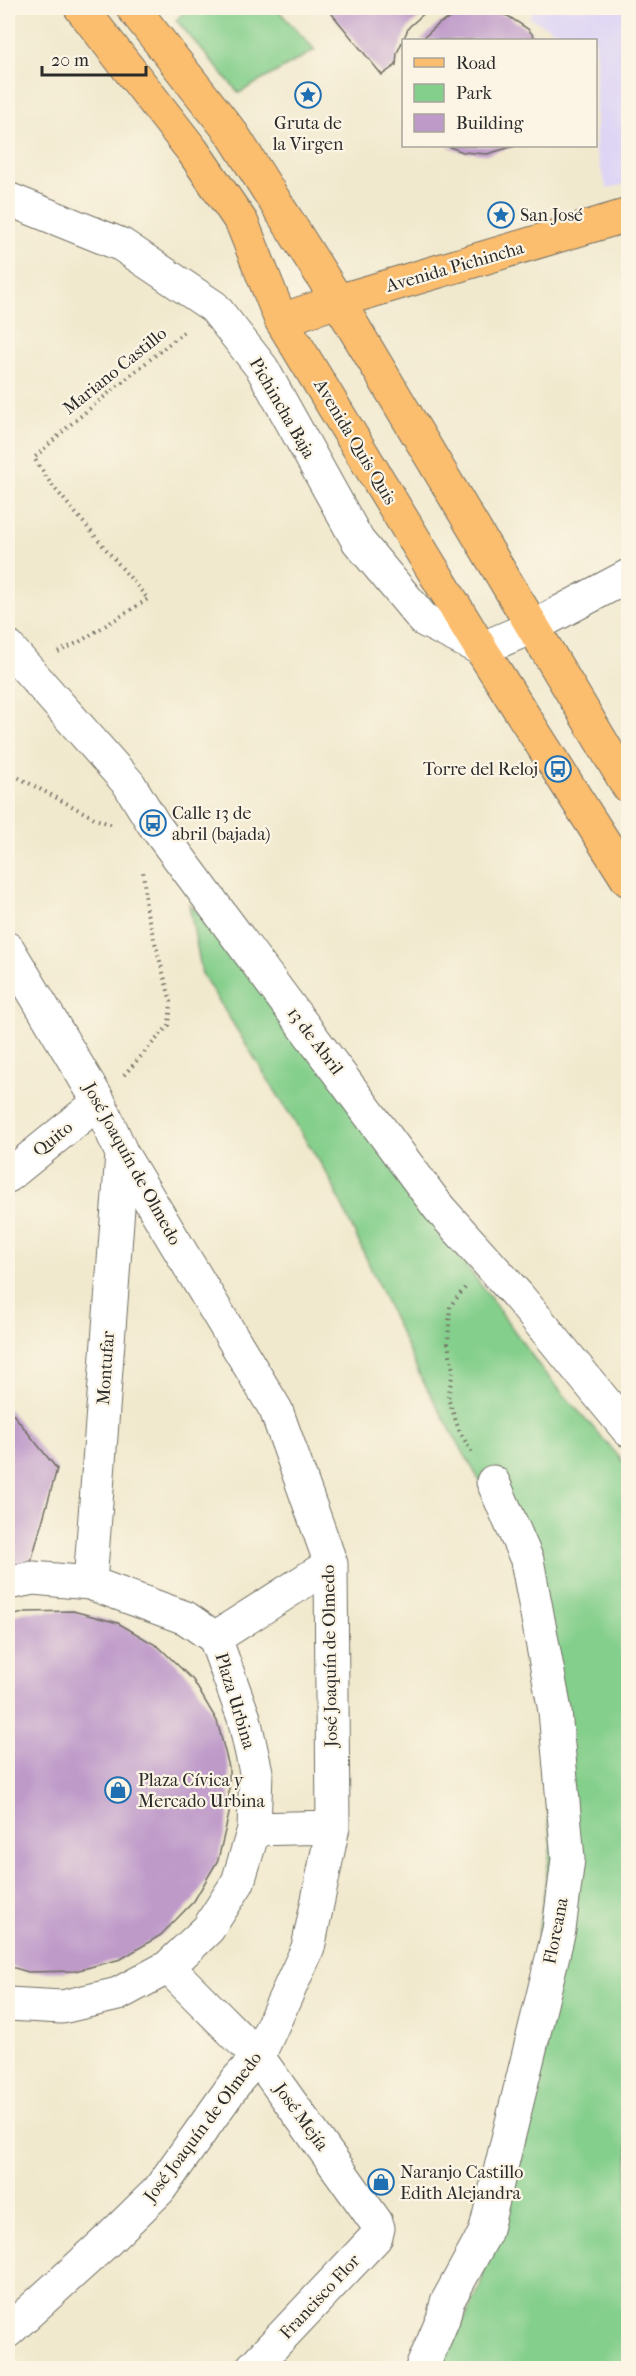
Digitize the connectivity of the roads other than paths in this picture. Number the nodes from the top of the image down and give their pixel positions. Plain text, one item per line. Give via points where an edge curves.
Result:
1 (81, 8) edge
2 (134, 8) edge
3 (8, 199) edge
4 (628, 215) edge
5 (338, 301) junction
6 (281, 320) junction
7 (628, 576) edge
8 (532, 627) junction
9 (481, 649) junction
10 (16, 657) edge
11 (628, 786) edge
12 (628, 880) edge
13 (8, 949) edge
14 (99, 1102) junction
15 (122, 1154) junction
16 (8, 1176) edge
17 (628, 1430) edge
18 (493, 1482) road end
19 (331, 1564) junction
20 (8, 1583) edge
21 (90, 1583) junction
22 (215, 1638) junction
23 (333, 1827) junction
24 (254, 1828) junction
25 (168, 1967) junction
26 (8, 2004) edge
27 (258, 2057) junction
28 (376, 2222) joint
29 (8, 2331) edge
30 (252, 2368) edge
31 (422, 2368) edge

1 - 6 main road, Avenida Quis Quis via 185,140 242,223
2 - 5 main road via 233,135
3 - 9 street, Pichincha Baja via 122,244 214,307 262,368 358,541 424,620
4 - 5 main road, Avenida Pichincha
5 - 6 main road, Avenida Pichincha
5 - 8 main road
6 - 9 main road, Avenida Quis Quis
7 - 8 street
8 - 9 street
8 - 11 main road
9 - 12 main road, Avenida Quis Quis
10 - 17 street, 13 de Abril via 129,784 153,823 439,1209 518,1296
13 - 14 street, José Joaquín de Olmedo
14 - 15 street, José Joaquín de Olmedo
14 - 16 street, Quito
15 - 19 street, José Joaquín de Olmedo via 276,1410
15 - 21 street, Montufar
18 - 31 street, Floreana via 527,1560 555,1711 568,1859 559,1930 485,2233 447,2302
19 - 22 street
19 - 23 street, José Joaquín de Olmedo
20 - 21 street, Plaza Urbina via 33,1578
21 - 22 street, Plaza Urbina via 186,1618
22 - 24 street, Plaza Urbina via 244,1718 256,1773
23 - 24 street
23 - 27 street, José Joaquín de Olmedo via 308,1948
24 - 25 street, Plaza Urbina via 238,1882 208,1929
25 - 26 street, Plaza Urbina via 118,1994 62,2007
25 - 27 street, José Mejía
27 - 28 street, José Mejía
27 - 29 street, José Joaquín de Olmedo via 159,2190
28 - 30 street, Francisco Flor via 376,2237

